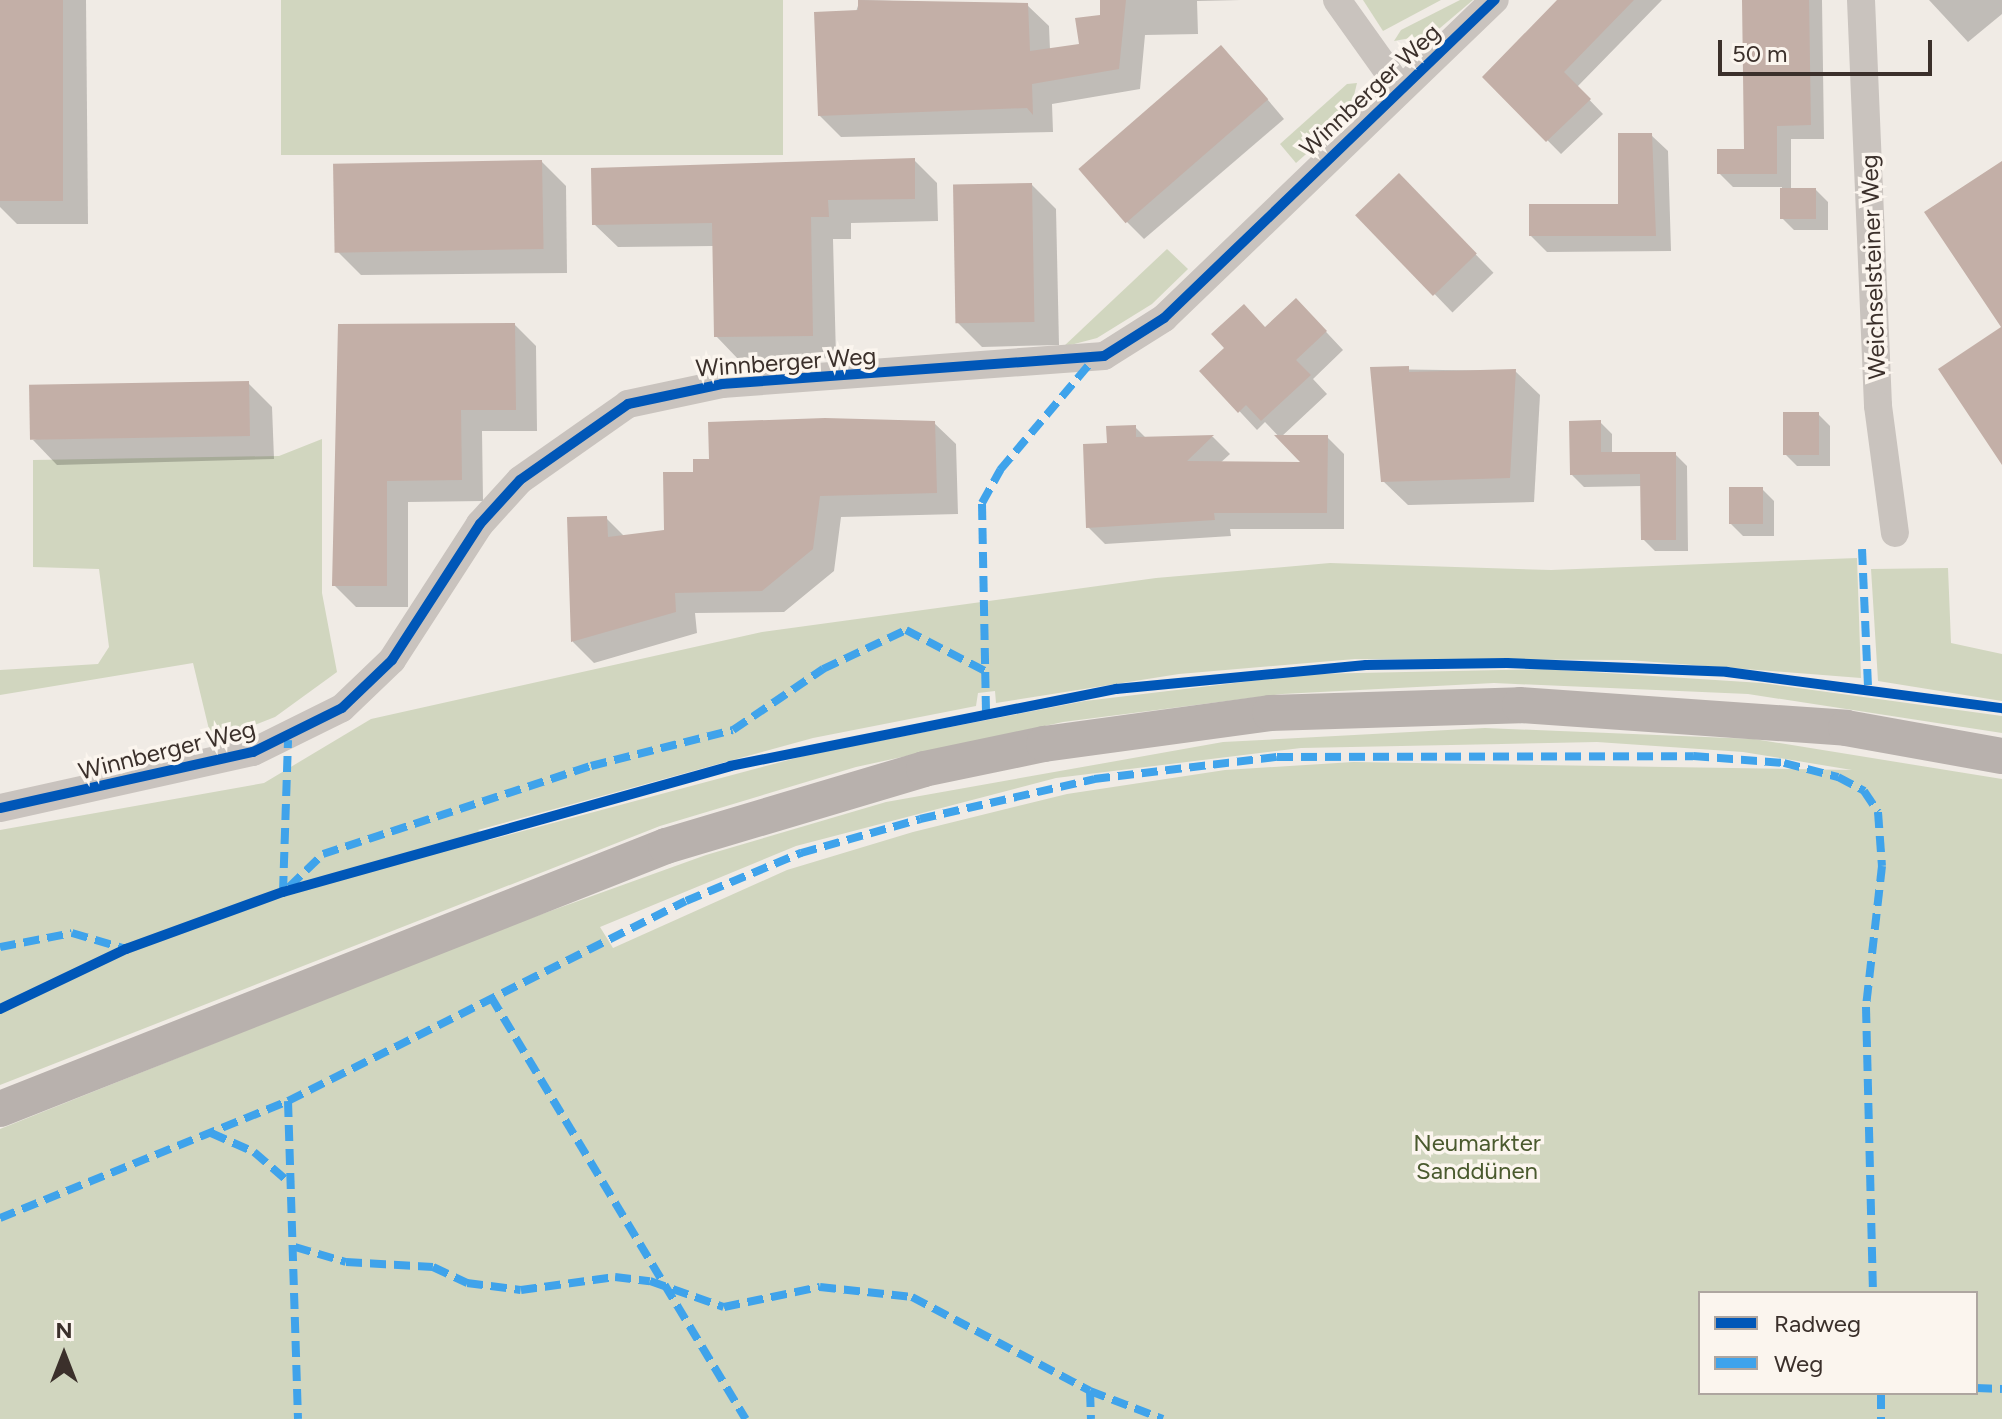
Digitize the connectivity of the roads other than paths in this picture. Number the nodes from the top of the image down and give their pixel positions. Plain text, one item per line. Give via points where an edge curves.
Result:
1 (1337, 0) edge
2 (1495, 0) edge
3 (1861, 0) edge
4 (1399, 87) junction
5 (1895, 533) dead end
6 (2002, 756) edge
7 (0, 808) edge
8 (0, 1109) edge

1 - 4 street
2 - 4 street, Winnberger Weg
3 - 5 street, Weichselsteiner Weg via 1878,406
4 - 7 street, Winnberger Weg via 1164,318 1104,356 722,384 628,404 520,480 480,524 392,660 342,708 288,740 212,764
6 - 8 main road via 1846,728 1520,705 1270,713 1044,744 909,773 666,846

